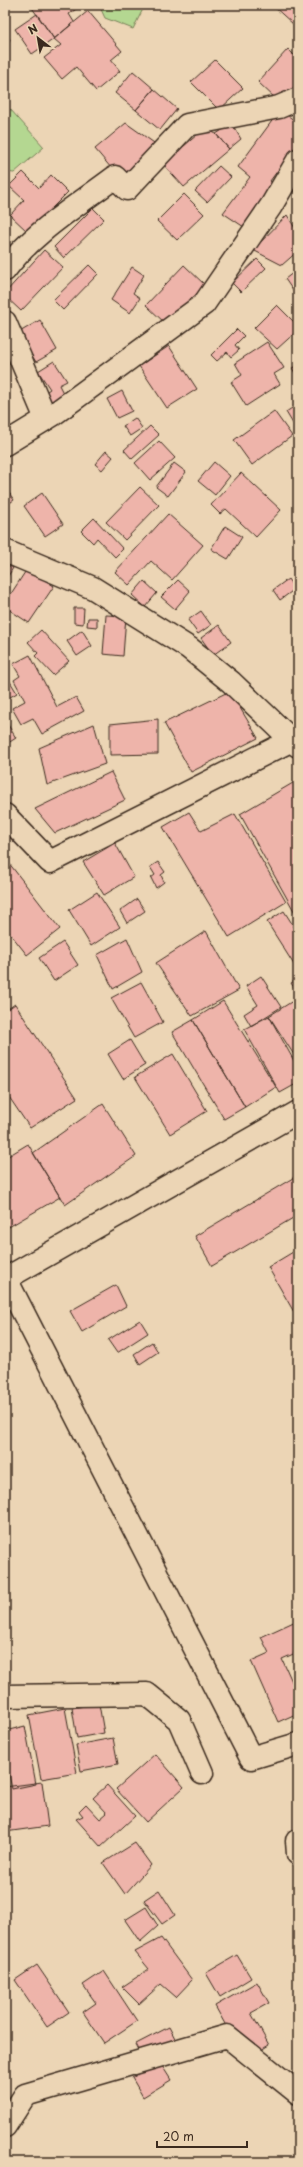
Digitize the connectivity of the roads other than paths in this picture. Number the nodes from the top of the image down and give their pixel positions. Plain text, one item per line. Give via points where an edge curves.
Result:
1 (298, 99) edge
2 (298, 160) edge
3 (5, 270) edge
4 (5, 322) edge
5 (46, 419) junction
6 (5, 444) edge
7 (5, 551) edge
8 (296, 741) edge
9 (5, 815) edge
10 (298, 1112) edge
11 (8, 1272) edge
12 (5, 1696) edge
13 (298, 1744) edge
14 (202, 1773) dead end
15 (298, 2093) edge
16 (5, 2126) edge

1 - 3 street via 279,107 187,125 127,189 115,177 46,229 16,256
2 - 5 street via 271,206 204,304
4 - 5 street
5 - 6 street
7 - 8 street via 93,588 190,648
8 - 9 street via 50,862
10 - 11 street
11 - 13 street via 251,1758
12 - 14 street via 147,1694 179,1720
15 - 16 street via 227,2036 25,2095

